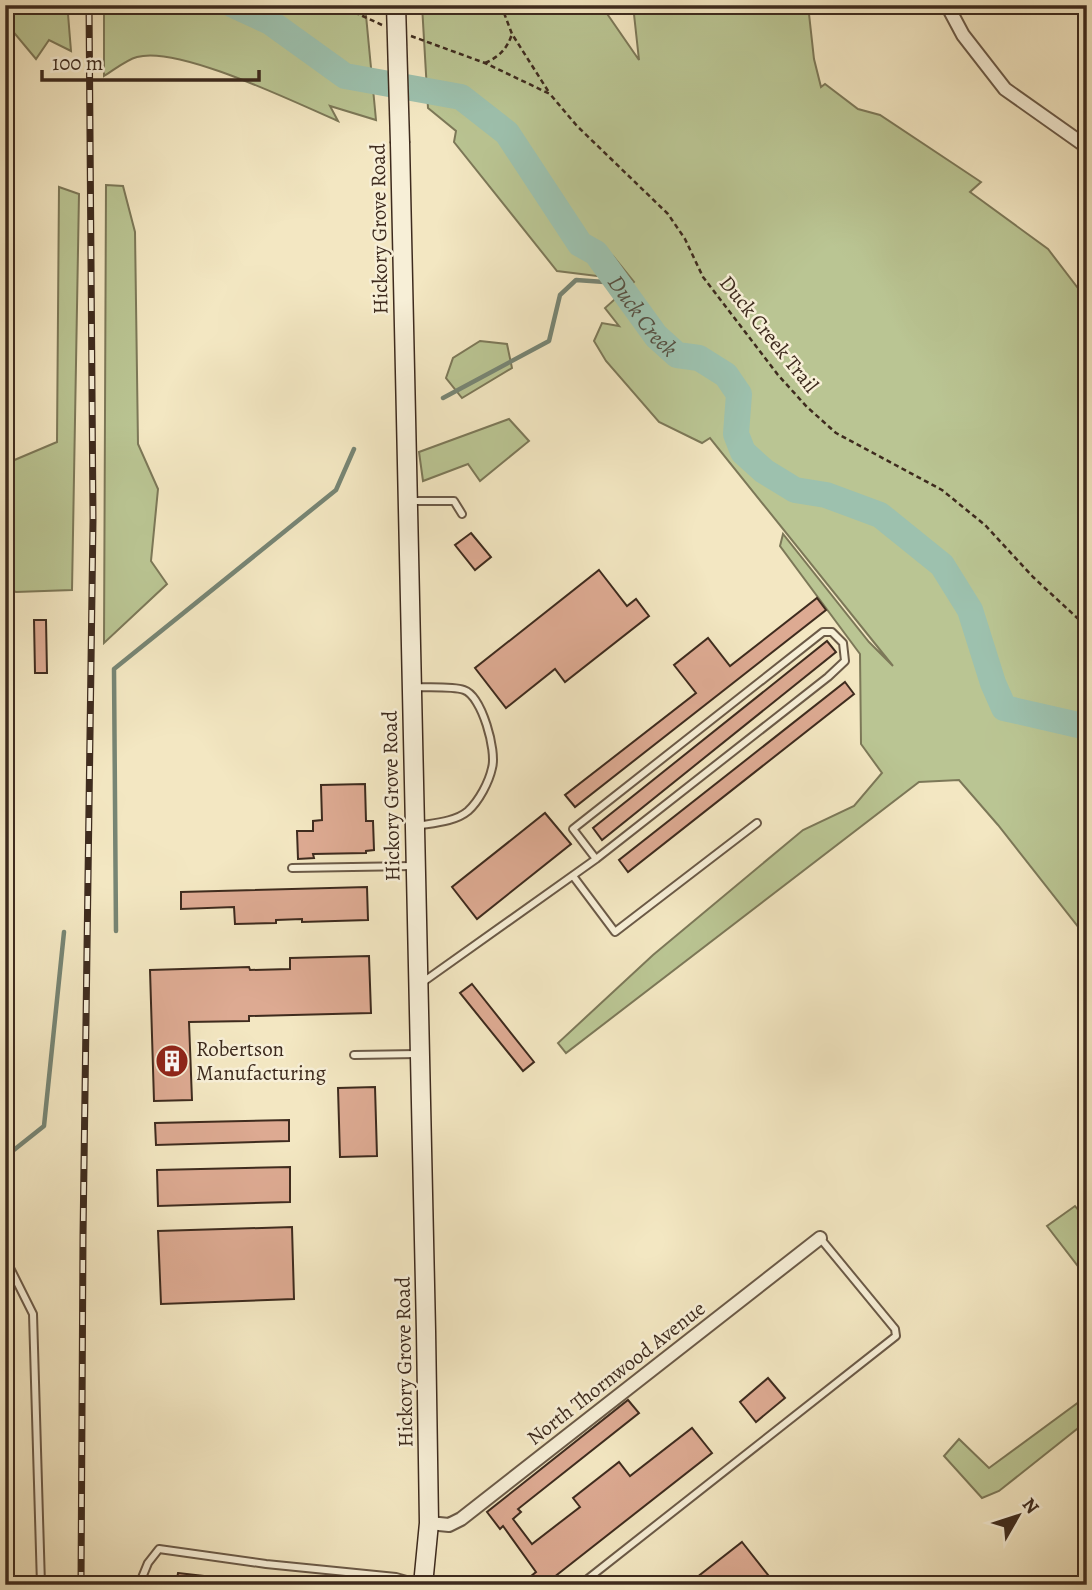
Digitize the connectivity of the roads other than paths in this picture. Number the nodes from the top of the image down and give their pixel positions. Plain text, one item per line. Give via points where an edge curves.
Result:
1 (396, 5) edge
2 (947, 5) edge
3 (1087, 147) edge
4 (407, 501) junction
5 (462, 514) dead end
6 (411, 687) junction
7 (757, 823) dead end
8 (414, 826) junction
9 (596, 859) junction
10 (415, 866) junction
11 (292, 868) dead end
12 (573, 876) junction
13 (418, 985) junction
14 (420, 1054) junction
15 (354, 1055) dead end
16 (820, 1238) joint
17 (5, 1258) edge
18 (429, 1523) junction
19 (41, 1585) edge
20 (139, 1585) edge
21 (423, 1585) edge
22 (580, 1585) edge

1 - 4 main road, Hickory Grove Road, bridge
2 - 3 street via 963,35 1005,89
4 - 5 lane via 454,501
4 - 6 main road, Hickory Grove Road
6 - 8 main road, Hickory Grove Road
6 - 8 lane via 464,690 475,698 489,730 494,766 467,811 450,820
7 - 12 lane via 615,932
8 - 10 main road, Hickory Grove Road
9 - 9 lane via 828,677 845,661 843,643 832,632 822,632 573,829
9 - 12 lane
10 - 11 lane
10 - 13 main road, Hickory Grove Road
12 - 13 lane
13 - 14 main road, Hickory Grove Road
14 - 15 lane
14 - 18 main road, Hickory Grove Road
16 - 18 street, North Thornwood Avenue via 461,1519 449,1525
16 - 22 lane via 896,1336
17 - 19 lane via 33,1314
18 - 21 main road, Hickory Grove Road
20 - 21 lane via 159,1549 345,1570

